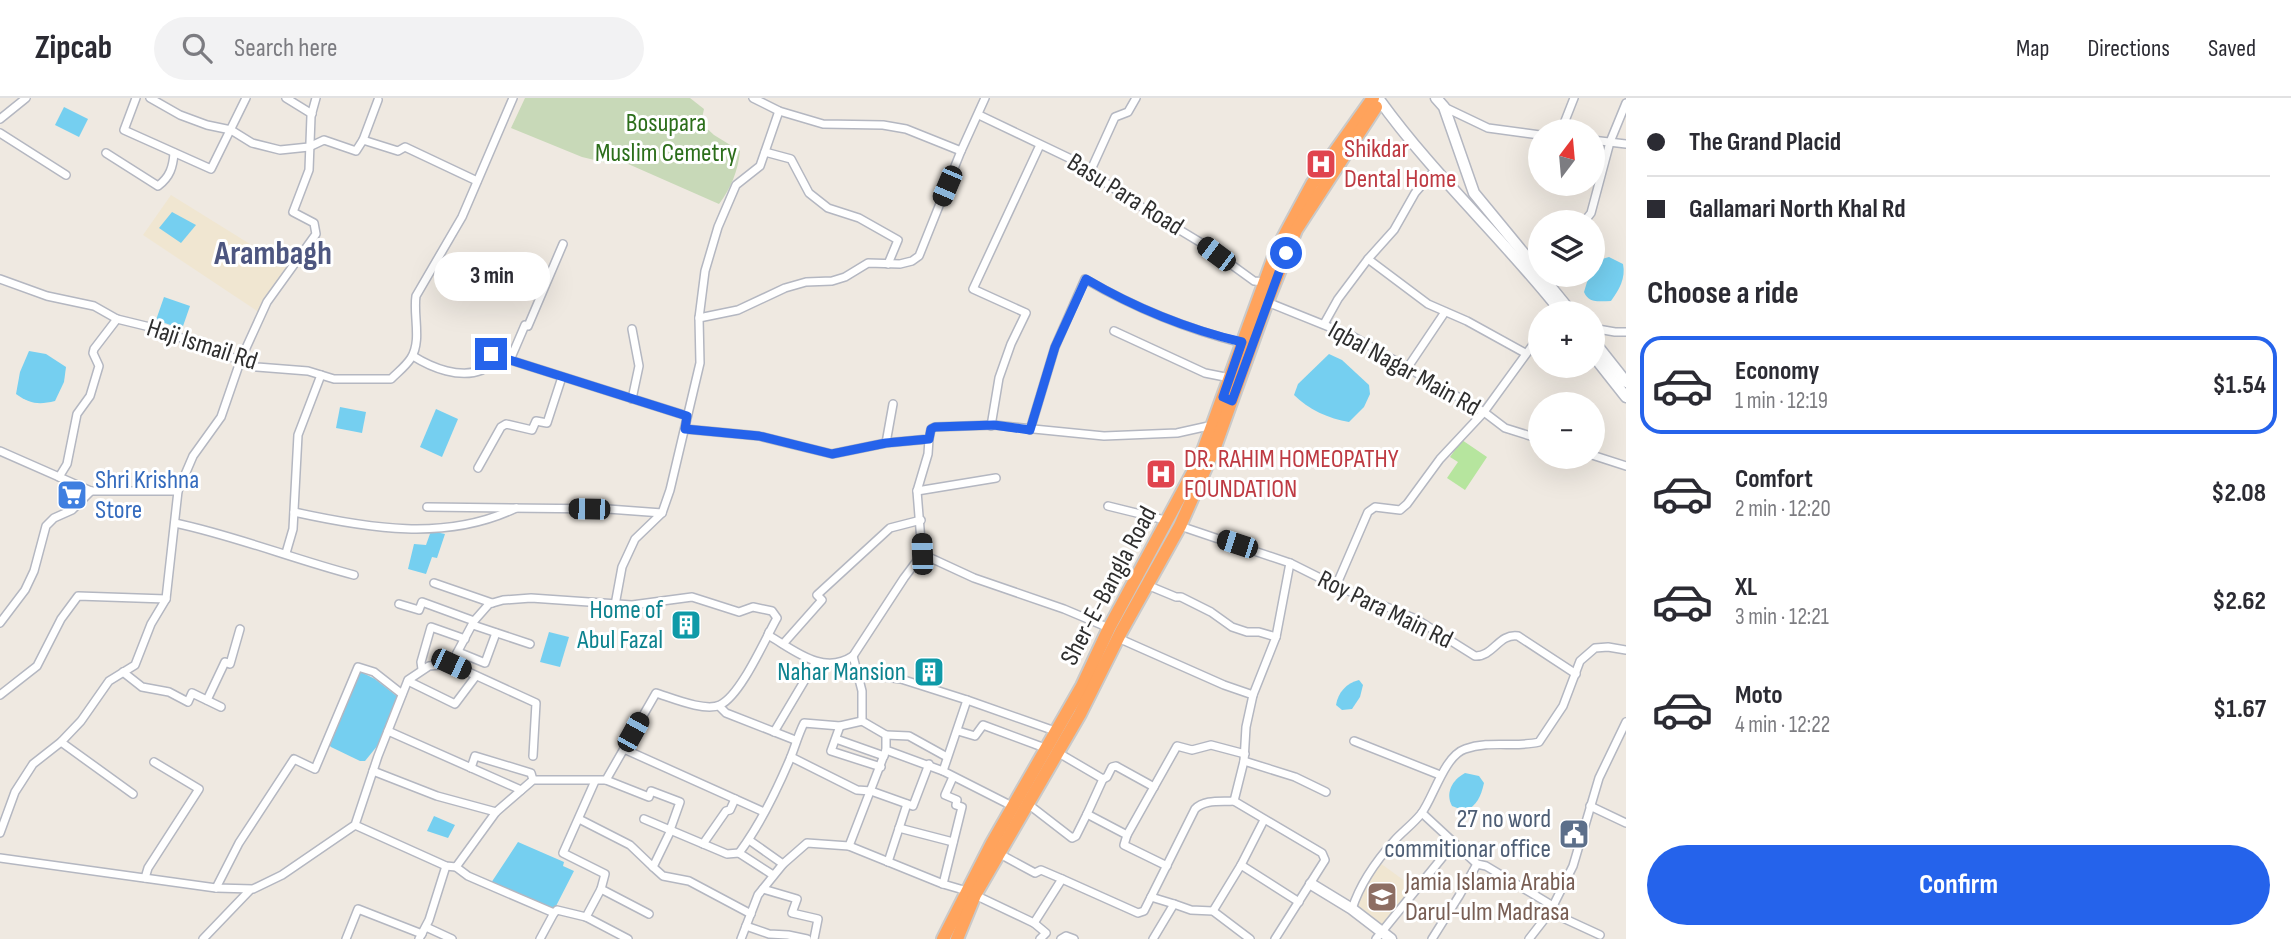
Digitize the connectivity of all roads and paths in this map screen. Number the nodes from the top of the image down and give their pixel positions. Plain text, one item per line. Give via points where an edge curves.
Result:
1 (26, 98) edge
2 (136, 98) edge
3 (150, 98) edge
4 (246, 98) edge
5 (286, 98) edge
6 (316, 98) edge
7 (513, 98) edge
8 (753, 98) edge
9 (985, 98) edge
10 (1136, 98) edge
11 (1436, 98) edge
12 (1574, 98) edge
13 (1377, 99) edge
14 (378, 100) dead end
15 (1626, 103) edge
16 (1444, 107) junction
17 (779, 111) junction
18 (312, 114) junction
19 (979, 115) junction
20 (0, 119) edge
21 (1566, 119) edge
22 (231, 130) junction
23 (0, 133) edge
24 (1528, 133) edge
25 (363, 140) junction
26 (1605, 141) edge
27 (1610, 142) junction
28 (1626, 144) edge
29 (1040, 145) junction
30 (309, 147) junction
31 (961, 150) junction
32 (765, 152) junction
33 (106, 153) dead end
34 (174, 153) junction
35 (1434, 171) junction
36 (1090, 172) junction
37 (66, 176) dead end
38 (1468, 177) junction
39 (477, 181) junction
40 (1450, 187) junction
41 (1592, 210) edge
42 (563, 244) dead end
43 (1528, 258) edge
44 (1368, 259) junction
45 (888, 264) junction
46 (0, 279) edge
47 (1266, 282) junction
48 (1551, 287) edge
49 (1550, 301) edge
50 (1562, 301) edge
51 (1267, 303) junction
52 (1445, 312) junction
53 (699, 318) junction
54 (117, 319) junction
55 (1324, 324) junction
56 (632, 329) dead end
57 (1605, 330) edge
58 (1114, 331) dead end
59 (1626, 332) edge
60 (1242, 342) junction
61 (1528, 349) edge
62 (1525, 353) junction
63 (1605, 355) edge
64 (413, 356) junction
65 (241, 359) junction
66 (510, 360) junction
67 (1408, 367) junction
68 (1605, 370) edge
69 (321, 375) junction
70 (562, 377) junction
71 (1230, 379) junction
72 (1626, 382) edge
73 (1626, 397) edge
74 (632, 399) junction
75 (1228, 399) junction
76 (893, 404) dead end
77 (1483, 412) junction
78 (687, 416) junction
79 (1213, 425) junction
80 (991, 426) junction
81 (685, 429) junction
82 (1030, 430) junction
83 (1528, 435) edge
84 (929, 439) junction
85 (886, 443) junction
86 (0, 451) edge
87 (1605, 459) edge
88 (1626, 466) edge
89 (478, 468) dead end
90 (59, 477) junction
91 (996, 478) dead end
92 (91, 491) junction
93 (178, 491) junction
94 (917, 491) junction
95 (1108, 506) dead end
96 (427, 507) dead end
97 (516, 508) junction
98 (294, 512) junction
99 (662, 513) junction
100 (921, 520) junction
101 (175, 523) junction
102 (1174, 524) junction
103 (286, 553) junction
104 (922, 554) junction
105 (1290, 563) junction
106 (354, 575) dead end
107 (434, 583) dead end
108 (1147, 585) junction
109 (1336, 586) junction
110 (166, 599) junction
111 (492, 603) junction
112 (399, 604) dead end
113 (615, 605) junction
114 (0, 623) edge
115 (473, 623) junction
116 (240, 629) dead end
117 (769, 632) junction
118 (496, 633) junction
119 (1276, 636) junction
120 (465, 639) junction
121 (1111, 639) junction
122 (530, 644) dead end
123 (783, 644) junction
124 (1626, 650) edge
125 (458, 652) junction
126 (853, 656) junction
127 (815, 663) junction
128 (451, 664) junction
129 (422, 670) junction
130 (123, 672) junction
131 (859, 674) junction
132 (1576, 674) junction
133 (475, 676) junction
134 (408, 681) junction
135 (402, 694) junction
136 (0, 695) edge
137 (1253, 695) junction
138 (207, 700) junction
139 (967, 700) junction
140 (719, 706) junction
141 (221, 707) dead end
142 (862, 721) junction
143 (1626, 722) edge
144 (840, 726) junction
145 (388, 731) junction
146 (958, 731) junction
147 (1055, 731) junction
148 (774, 732) junction
149 (886, 735) junction
150 (836, 739) junction
151 (795, 740) junction
152 (1353, 741) dead end
153 (61, 742) junction
154 (624, 749) junction
155 (1051, 750) junction
156 (886, 753) junction
157 (533, 756) dead end
158 (791, 757) junction
159 (947, 757) junction
160 (1244, 757) junction
161 (154, 762) dead end
162 (929, 764) junction
163 (881, 767) junction
164 (471, 768) junction
165 (373, 771) junction
166 (943, 771) junction
167 (1440, 775) junction
168 (953, 777) junction
169 (1104, 779) junction
170 (533, 780) junction
171 (606, 780) junction
172 (595, 781) junction
173 (1154, 787) junction
174 (521, 790) junction
175 (871, 791) junction
176 (1325, 792) dead end
177 (134, 794) dead end
178 (735, 799) junction
179 (1234, 802) junction
180 (907, 804) junction
181 (1028, 804) junction
182 (1590, 806) junction
183 (1014, 807) junction
184 (496, 812) junction
185 (764, 812) junction
186 (1422, 813) junction
187 (1087, 814) junction
188 (579, 819) junction
189 (644, 819) dead end
190 (1265, 820) junction
191 (1626, 823) edge
192 (355, 825) junction
193 (899, 828) junction
194 (671, 830) junction
195 (0, 833) edge
196 (1127, 835) junction
197 (748, 840) junction
198 (953, 842) junction
199 (1454, 843) junction
200 (703, 844) junction
201 (849, 846) junction
202 (739, 853) junction
203 (998, 853) junction
204 (0, 858) edge
205 (888, 862) junction
206 (783, 864) junction
207 (1477, 864) junction
208 (1241, 865) junction
209 (446, 866) junction
210 (1167, 866) junction
211 (456, 867) junction
212 (653, 867) junction
213 (773, 875) junction
214 (145, 878) junction
215 (1062, 879) junction
216 (943, 884) junction
217 (1311, 884) junction
218 (216, 888) junction
219 (601, 889) junction
220 (763, 889) junction
221 (250, 890) junction
222 (971, 893) junction
223 (1151, 897) junction
224 (1299, 902) junction
225 (1174, 904) junction
226 (1352, 909) junction
227 (1551, 909) junction
228 (1213, 911) junction
229 (554, 913) junction
230 (649, 914) dead end
231 (751, 914) junction
232 (586, 917) junction
233 (1034, 923) junction
234 (746, 926) junction
235 (422, 933) edge
236 (1600, 935) dead end
237 (1378, 936) edge
238 (203, 939) edge
239 (346, 939) edge
240 (452, 939) edge
241 (540, 939) edge
242 (628, 939) edge
243 (741, 939) edge
244 (807, 939) edge
245 (814, 939) edge
246 (943, 939) edge
247 (957, 939) edge
248 (1040, 939) edge
249 (1061, 939) edge
250 (1074, 939) edge
251 (1153, 939) edge
252 (1250, 939) edge
253 (1275, 939) edge
254 (1391, 939) edge
255 (1432, 939) edge
256 (1529, 939) edge

1 - 20 street
2 - 34 street via 124,130
3 - 22 street via 180,115
4 - 22 street
5 - 18 street
6 - 18 street
7 - 39 street
8 - 17 street
9 - 19 street
10 - 36 street via 1128,112 1115,117
11 - 16 main road
12 - 21 street
13 - 35 main road
13 - 47 highway, Sher-E-Bangla Road via 1312,184 1276,251
13 - 51 highway, Sher-E-Bangla Road via 1296,230
14 - 25 street
15 - 27 street
16 - 24 street via 1488,128
16 - 38 main road
17 - 31 street via 824,124 906,129
17 - 32 street
18 - 30 street
19 - 29 street, Basu Para Road
19 - 31 street
22 - 30 street via 252,143 280,150
22 - 34 street via 211,169
23 - 37 street
25 - 30 street via 356,151 324,140
25 - 39 street via 398,151 405,147
26 - 27 street
27 - 28 street
27 - 41 street
29 - 36 street, Basu Para Road
29 - 80 street via 973,289 1026,313 999,378
30 - 65 street via 309,170 293,212 314,223 316,234 267,302
31 - 45 street via 919,256
32 - 45 street via 791,159 809,193 828,208 859,218 898,240
32 - 53 street via 761,166 736,185 718,227 705,271
33 - 34 street via 158,186 168,176
35 - 40 main road
35 - 44 street
36 - 47 street, Basu Para Road via 1254,281
38 - 40 main road
38 - 43 main road via 1474,193
39 - 64 street via 462,217 416,296
40 - 49 main road
42 - 66 street
44 - 52 street
44 - 55 street
45 - 53 street via 868,263 845,277 806,282 738,310
46 - 54 street, Haji Ismail Rd via 94,306
47 - 60 highway, Sher-E-Bangla Road
48 - 50 main road
51 - 55 street, Iqbal Nagar Main Rd
51 - 75 highway, Sher-E-Bangla Road
52 - 62 street
52 - 67 street
53 - 78 street via 700,363
54 - 65 street, Haji Ismail Rd
54 - 90 street via 94,349 99,366 90,396 77,414
55 - 67 street, Iqbal Nagar Main Rd
56 - 74 street via 639,366
57 - 59 street
58 - 71 street via 1205,373
60 - 71 highway, Sher-E-Bangla Road
60 - 82 street via 1171,321 1086,279 1055,347
61 - 62 street
62 - 77 street
63 - 72 main road
64 - 66 street via 449,372 471,374 482,370 491,354
64 - 69 street, Haji Ismail Rd via 391,379
65 - 69 street, Haji Ismail Rd via 257,366
65 - 93 street via 221,417 193,456
66 - 70 street
67 - 77 street, Iqbal Nagar Main Rd
68 - 73 main road
69 - 98 street via 298,435
70 - 74 street
70 - 89 street via 547,423 536,421 532,430 501,427
71 - 75 highway, Sher-E-Bangla Road
74 - 78 street
75 - 79 highway, Sher-E-Bangla Road
75 - 102 highway, Sher-E-Bangla Road via 1215,447
76 - 85 street
77 - 83 street, Iqbal Nagar Main Rd via 1505,428
77 - 109 street via 1407,504 1400,510 1375,507 1368,512
78 - 81 street
79 - 82 street via 1177,433 1104,436
79 - 102 highway, Sher-E-Bangla Road
80 - 82 street
80 - 84 street via 935,427
81 - 85 street via 759,436 832,454
81 - 99 street
84 - 85 street
84 - 94 street
86 - 90 street
87 - 88 street
90 - 92 street
91 - 94 street
92 - 93 street
92 - 114 street via 47,526 25,590
93 - 101 street
94 - 100 street
95 - 102 street, Roy Para Main Rd
96 - 97 street
97 - 98 street via 464,526 437,529 390,529
97 - 99 street
98 - 103 street
99 - 113 street via 635,539 622,567
100 - 104 street
100 - 123 street via 890,528 817,595 822,600
101 - 103 street
101 - 110 street
102 - 105 street, Roy Para Main Rd
102 - 108 highway, Sher-E-Bangla Road
102 - 121 highway, Sher-E-Bangla Road
103 - 106 street
104 - 121 street
104 - 126 street
105 - 109 street, Roy Para Main Rd
105 - 119 street
107 - 111 street
108 - 119 street via 1211,611 1232,627
108 - 121 highway, Sher-E-Bangla Road
109 - 132 street, Roy Para Main Rd via 1416,619 1475,656 1485,655 1506,637 1518,636
110 - 130 street via 135,665
110 - 136 street via 78,596 37,666
111 - 113 street via 531,598
111 - 115 street
112 - 115 street via 419,610 422,602
113 - 117 street via 692,597 739,612 753,607 772,611 777,618
115 - 118 street
115 - 120 street
116 - 138 street via 230,664 225,662
117 - 123 street
117 - 140 street via 736,692
118 - 122 street
118 - 125 street via 485,663
119 - 137 street
120 - 125 street
120 - 129 street via 431,627
121 - 137 street
121 - 147 highway, Sher-E-Bangla Road
121 - 155 highway, Sher-E-Bangla Road via 1080,713
123 - 127 street
124 - 132 street via 1595,648 1580,661
125 - 128 street
126 - 127 street via 840,662
126 - 131 street
127 - 148 street
128 - 129 street
128 - 133 street
129 - 134 street
130 - 138 street via 142,687 169,692 188,702 192,693
130 - 153 street via 109,681
131 - 139 street via 901,679
131 - 142 street
132 - 167 street via 1563,706 1539,742 1461,749
133 - 134 street via 455,704
133 - 157 street via 536,703
134 - 135 street
135 - 145 street
135 - 218 street via 374,672 358,667 315,769 294,760 239,843
137 - 160 street
138 - 141 street
139 - 146 street
139 - 147 street
140 - 148 street
140 - 154 street via 697,706 656,693
142 - 144 street
142 - 149 street
143 - 182 street
144 - 150 street
144 - 151 street via 804,723
145 - 164 street
145 - 165 street
146 - 155 street via 975,736 983,725
146 - 159 street
147 - 155 highway, Sher-E-Bangla Road
148 - 151 street
149 - 156 street
149 - 159 street via 909,736
150 - 156 street
150 - 163 street via 831,751
151 - 158 street
152 - 167 street
153 - 177 street
153 - 195 street via 33,764 15,792
154 - 171 street
154 - 178 street
155 - 169 street
155 - 181 highway, Sher-E-Bangla Road
155 - 183 highway, Sher-E-Bangla Road
156 - 162 street
156 - 163 street
158 - 175 street via 857,790
158 - 185 street
159 - 166 street
160 - 173 street via 1211,745 1193,750 1178,746
160 - 176 street
160 - 179 street
161 - 214 street via 199,789
162 - 166 street
162 - 180 street via 913,806
163 - 175 street
164 - 170 street via 475,756 531,773
164 - 174 street
165 - 184 street
165 - 192 street
166 - 168 street
167 - 186 street
168 - 183 street
168 - 198 street via 945,795 962,807
169 - 173 street via 1116,766
169 - 187 street
170 - 172 street
170 - 174 street
171 - 172 street
171 - 194 street via 649,797 651,791 680,802
172 - 188 street
173 - 196 street
174 - 184 street
175 - 180 street
175 - 201 street
178 - 185 street
178 - 200 street
179 - 190 street
179 - 210 street via 1209,802 1195,809
180 - 193 street
181 - 187 street via 1072,838
181 - 203 highway, Sher-E-Bangla Road
182 - 191 street
182 - 227 street via 1573,866
183 - 222 highway, Sher-E-Bangla Road
184 - 211 street
185 - 197 street
186 - 199 street
186 - 226 street via 1368,874
187 - 196 street
188 - 212 street via 630,845
188 - 219 street via 564,853 605,874
189 - 194 street
190 - 208 street
190 - 217 street via 1325,856
192 - 209 street
192 - 221 street via 282,876
193 - 198 street
193 - 205 street
194 - 200 street
194 - 212 street
196 - 210 street via 1124,845
197 - 202 street
197 - 206 street
198 - 216 street
199 - 207 street
199 - 237 street
200 - 202 street via 727,854
201 - 205 street
201 - 206 street via 807,843
202 - 213 street
203 - 215 street via 1035,873 1041,870
203 - 222 highway, Sher-E-Bangla Road
204 - 214 street
205 - 216 street
206 - 213 street
207 - 227 street
207 - 255 street
208 - 224 street
208 - 228 street
209 - 211 street
209 - 235 street
210 - 223 street
211 - 229 street
212 - 231 street via 663,876 689,881
213 - 220 street
214 - 218 street
215 - 223 street via 1138,913
215 - 233 street
216 - 222 street
217 - 224 street
217 - 226 main road
218 - 221 street
219 - 230 street
219 - 232 street
220 - 231 street
220 - 245 street via 797,899 792,913 818,919
221 - 238 street
222 - 233 street
222 - 246 highway, Sher-E-Bangla Road
222 - 247 highway, Sher-E-Bangla Road
223 - 225 street
224 - 253 street
225 - 228 street
225 - 251 street
226 - 237 main road
227 - 236 street
227 - 256 street
228 - 252 street
229 - 232 street
229 - 241 street
231 - 234 street
232 - 242 street
233 - 248 street via 1046,933
234 - 243 street
234 - 244 street
235 - 239 street via 358,909
235 - 240 street
237 - 254 main road
249 - 250 street

